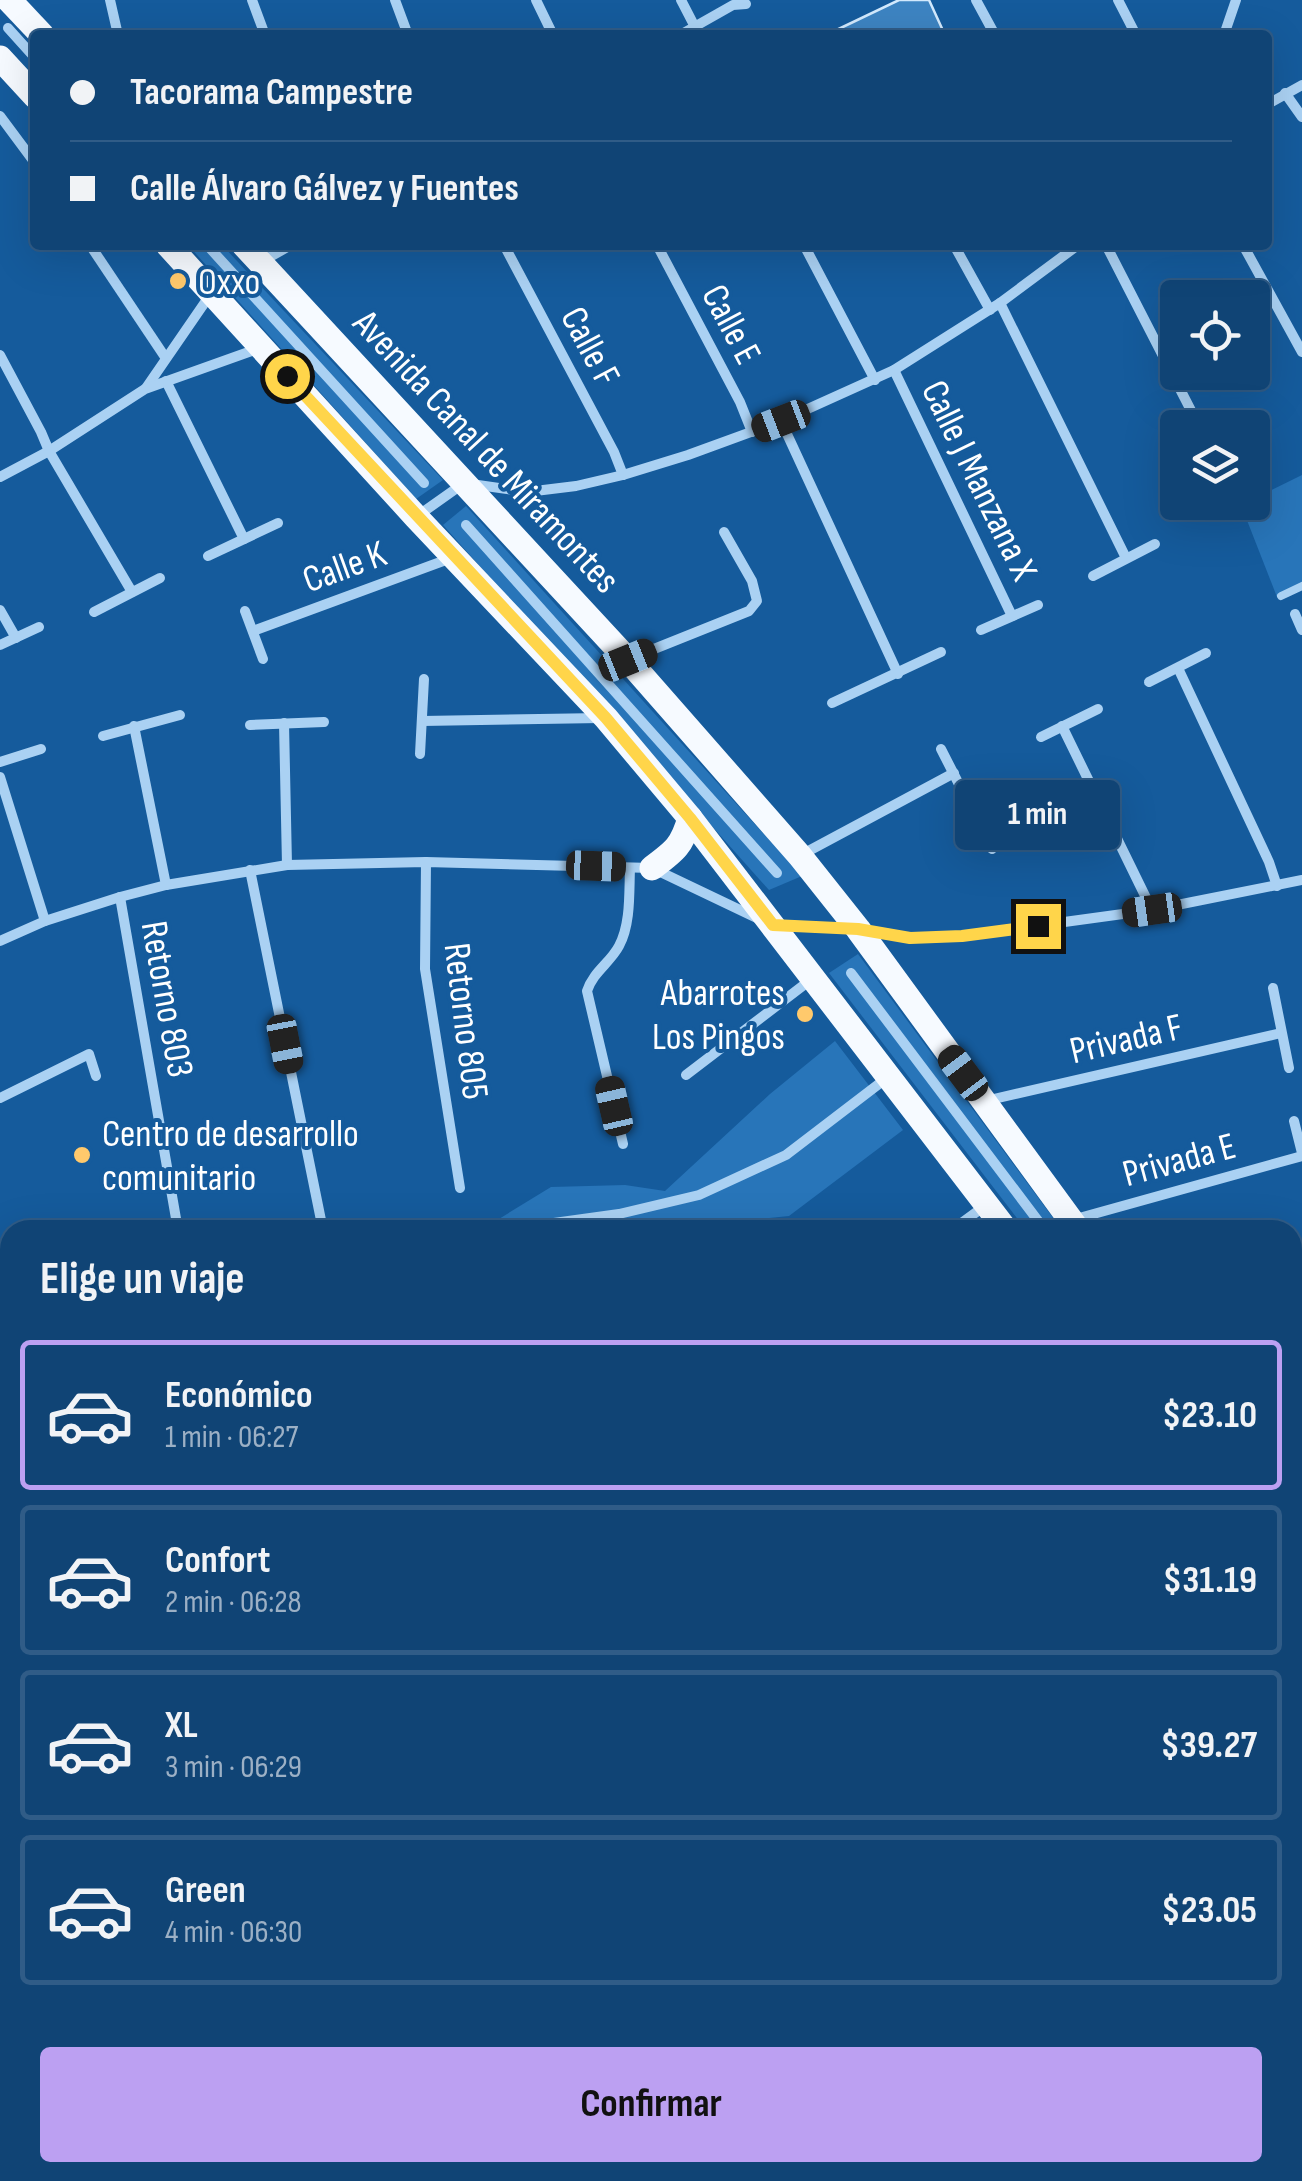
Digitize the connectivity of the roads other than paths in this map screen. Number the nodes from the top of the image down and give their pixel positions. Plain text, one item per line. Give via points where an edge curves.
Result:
1 (9, 0) edge
2 (110, 0) edge
3 (252, 0) edge
4 (395, 0) edge
5 (536, 0) edge
6 (682, 0) edge
7 (976, 0) edge
8 (1118, 0) edge
9 (1236, 0) edge
10 (746, 4) dead end
11 (695, 27) junction
12 (8, 28) dead end
13 (37, 30) edge
14 (117, 30) edge
15 (264, 30) edge
16 (406, 30) edge
17 (551, 30) edge
18 (689, 30) edge
19 (992, 30) edge
20 (1133, 30) edge
21 (1226, 30) edge
22 (30, 52) edge
23 (0, 58) edge
24 (1302, 85) edge
25 (30, 91) edge
26 (1284, 93) junction
27 (1272, 101) edge
28 (0, 116) edge
29 (1302, 117) edge
30 (30, 155) edge
31 (93, 250) edge
32 (172, 250) edge
33 (211, 250) edge
34 (507, 250) edge
35 (660, 250) edge
36 (807, 250) edge
37 (957, 250) edge
38 (1071, 250) edge
39 (1109, 250) edge
40 (1245, 250) edge
41 (252, 254) edge
42 (211, 294) junction
43 (995, 307) junction
44 (261, 348) junction
45 (1302, 352) edge
46 (0, 355) edge
47 (166, 357) junction
48 (894, 370) junction
49 (875, 380) junction
50 (166, 381) junction
51 (145, 388) junction
52 (1191, 410) edge
53 (781, 421) junction
54 (752, 432) junction
55 (49, 450) junction
56 (623, 475) junction
57 (0, 476) edge
58 (424, 482) dead end
59 (464, 483) junction
60 (416, 517) junction
61 (278, 523) dead end
62 (466, 525) dead end
63 (724, 532) dead end
64 (244, 540) junction
65 (1155, 544) dead end
66 (208, 556) dead end
67 (456, 557) junction
68 (1126, 558) junction
69 (1093, 576) dead end
70 (160, 578) dead end
71 (1302, 586) edge
72 (132, 592) junction
73 (1281, 596) dead end
74 (1038, 605) dead end
75 (0, 610) edge
76 (244, 611) dead end
77 (94, 612) dead end
78 (1294, 614) dead end
79 (1012, 616) junction
80 (39, 627) dead end
81 (981, 630) dead end
82 (1302, 630) edge
83 (253, 631) junction
84 (16, 638) junction
85 (0, 646) edge
86 (941, 652) dead end
87 (1206, 653) dead end
88 (263, 658) dead end
89 (628, 660) junction
90 (1178, 668) junction
91 (898, 674) junction
92 (424, 679) dead end
93 (1149, 682) dead end
94 (832, 703) dead end
95 (1098, 709) dead end
96 (180, 715) dead end
97 (606, 718) junction
98 (422, 721) junction
99 (324, 722) dead end
100 (284, 724) junction
101 (250, 725) dead end
102 (134, 726) junction
103 (1062, 726) junction
104 (102, 736) dead end
105 (1041, 737) dead end
106 (41, 749) dead end
107 (941, 749) dead end
108 (420, 754) dead end
109 (0, 762) edge
110 (954, 773) junction
111 (0, 778) edge
112 (690, 818) junction
113 (992, 849) dead end
114 (800, 856) junction
115 (426, 862) junction
116 (287, 865) junction
117 (641, 868) junction
118 (250, 870) junction
119 (778, 872) dead end
120 (1302, 880) edge
121 (166, 885) junction
122 (1277, 886) junction
123 (120, 896) junction
124 (1152, 910) junction
125 (44, 921) junction
126 (773, 925) junction
127 (858, 929) junction
128 (0, 941) edge
129 (851, 973) dead end
130 (813, 977) junction
131 (1273, 988) dead end
132 (1281, 1034) junction
133 (1289, 1068) dead end
134 (686, 1075) dead end
135 (96, 1076) dead end
136 (889, 1076) junction
137 (0, 1098) edge
138 (984, 1102) junction
139 (1294, 1122) dead end
140 (623, 1144) dead end
141 (1302, 1155) edge
142 (460, 1188) dead end
143 (986, 1205) junction
144 (176, 1220) edge
145 (320, 1220) edge
146 (575, 1220) edge
147 (966, 1220) edge
148 (998, 1220) edge
149 (1037, 1220) edge
150 (1071, 1220) edge
151 (1091, 1220) edge

1 - 13 main road
2 - 14 street
3 - 15 street
4 - 16 street
5 - 17 street
6 - 11 street
7 - 19 street
8 - 20 street
9 - 21 street
10 - 11 street
11 - 18 street
12 - 22 street
23 - 25 main road
24 - 26 street
26 - 27 street
26 - 29 street
28 - 30 street
31 - 47 street
32 - 42 main road
33 - 58 street
34 - 56 street, Calle F
35 - 54 street, Calle E
36 - 49 street
37 - 43 street
38 - 43 street
39 - 52 street
40 - 45 street
41 - 59 main road, Avenida Canal de Miramontes
42 - 44 main road
42 - 47 street
43 - 48 street
43 - 68 street
44 - 50 street
44 - 60 main road
46 - 55 street
47 - 51 street
48 - 49 street
48 - 79 street, Calle J Manzana X
49 - 53 street
50 - 51 street
50 - 64 street
51 - 55 street
53 - 54 street
53 - 91 street
54 - 56 street
55 - 57 street
55 - 72 street
56 - 59 street via 527,492
59 - 60 street
59 - 89 main road, Avenida Canal de Miramontes
60 - 67 main road
61 - 64 street
62 - 119 street
63 - 89 street via 757,601
64 - 66 street
65 - 68 street
67 - 83 street, Calle K
67 - 97 main road
68 - 69 street
70 - 72 street
71 - 73 lane
72 - 77 street
74 - 79 street
75 - 84 street
76 - 83 street
78 - 82 street
79 - 81 street
80 - 84 street
83 - 88 street
84 - 85 street
86 - 91 street
87 - 90 street
89 - 114 main road, Avenida Canal de Miramontes
90 - 93 street
90 - 122 street
91 - 94 street
92 - 98 street
95 - 103 street
96 - 102 street
97 - 98 street
97 - 112 main road
98 - 108 street
99 - 100 street
100 - 101 street
100 - 116 street
102 - 104 street
102 - 121 street
103 - 105 street
103 - 124 street
106 - 109 street
107 - 110 street
110 - 113 street
110 - 114 street
111 - 125 street
112 - 117 main road via 672,854
112 - 126 main road
114 - 127 main road, Avenida Canal de Miramontes
115 - 116 street
115 - 117 street
115 - 142 street, Retorno 805 via 425,969
116 - 118 street
117 - 126 street
117 - 140 street via 618,950 587,991
118 - 121 street
118 - 145 street
120 - 122 street
121 - 123 street
122 - 124 street
123 - 125 street
123 - 144 street, Retorno 803
124 - 127 street via 962,936 910,938
125 - 128 street
126 - 127 street
126 - 130 main road
127 - 138 main road, Avenida Canal de Miramontes
129 - 149 street
130 - 134 street
130 - 136 main road
131 - 132 street
132 - 133 street
132 - 138 street, Privada F
135 - 137 street via 89,1054
136 - 143 main road
136 - 146 street via 786,1155 699,1195
138 - 150 main road, Avenida Canal de Miramontes
139 - 141 street, Privada E
141 - 151 street, Privada E
143 - 147 street
143 - 148 main road

